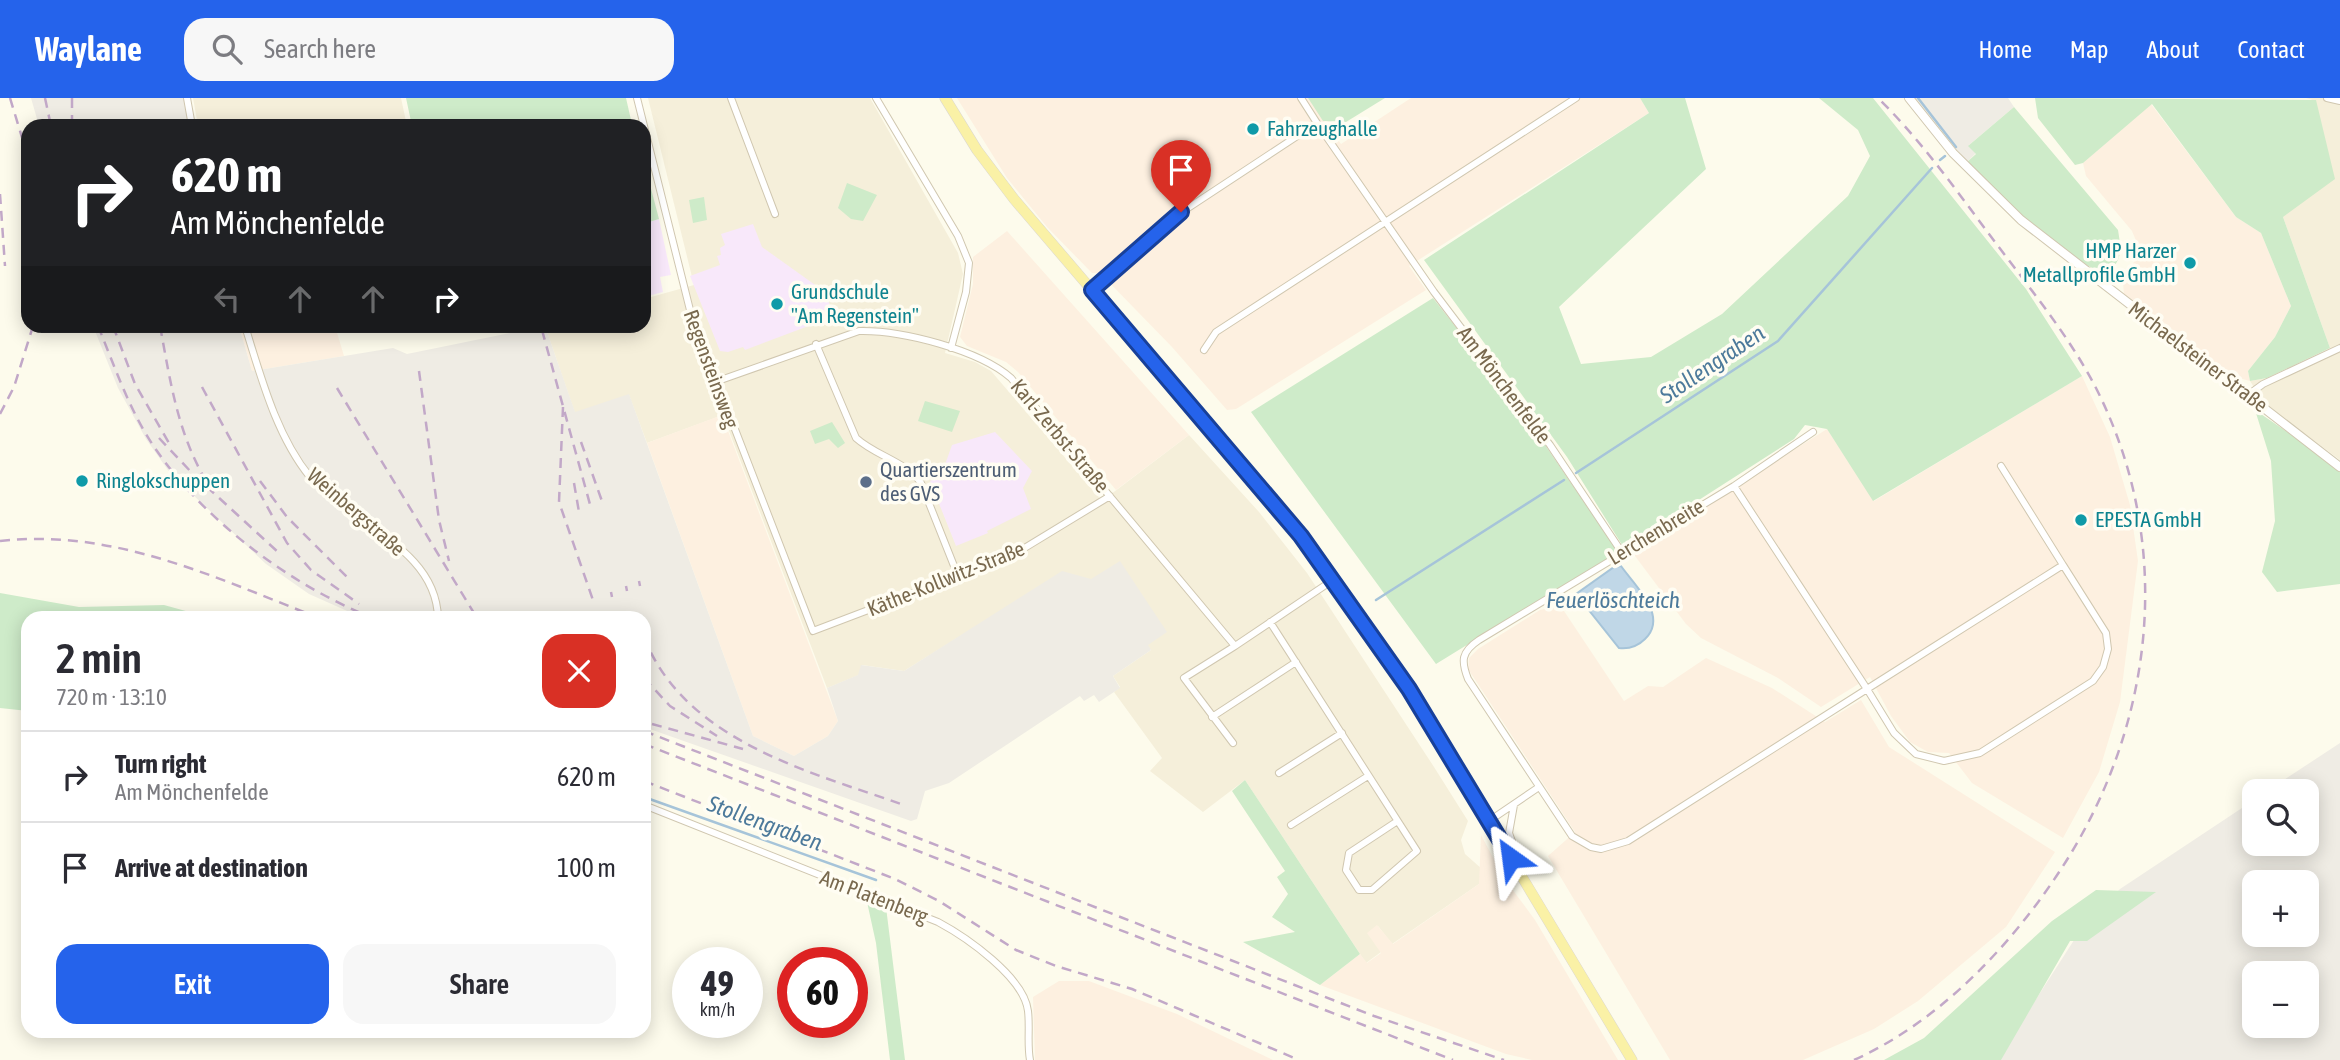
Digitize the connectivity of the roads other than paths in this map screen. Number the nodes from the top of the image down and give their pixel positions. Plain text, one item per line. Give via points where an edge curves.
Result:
1 (187, 98) edge
2 (637, 98) edge
3 (731, 98) edge
4 (876, 98) edge
5 (945, 98) edge
6 (1301, 98) edge
7 (1576, 98) edge
8 (1909, 98) edge
9 (2328, 98) edge
10 (2340, 101) edge
11 (191, 119) edge
12 (642, 119) edge
13 (1317, 124) junction
14 (651, 157) edge
15 (775, 214) dead end
16 (1384, 221) junction
17 (1092, 290) junction
18 (248, 333) edge
19 (816, 344) junction
20 (951, 348) junction
21 (2340, 348) edge
22 (1204, 349) dead end
23 (715, 382) junction
24 (2248, 395) junction
25 (1813, 432) dead end
26 (2001, 466) dead end
27 (2340, 467) edge
28 (1734, 486) junction
29 (1110, 496) junction
30 (1621, 551) junction
31 (2063, 565) junction
32 (958, 576) junction
33 (1333, 580) junction
34 (437, 611) edge
35 (1270, 622) junction
36 (813, 632) joint
37 (1235, 646) junction
38 (1296, 663) junction
39 (1867, 689) junction
40 (1212, 717) junction
41 (1342, 733) junction
42 (1233, 743) dead end
43 (1279, 773) dead end
44 (1368, 776) junction
45 (1539, 787) junction
46 (1514, 804) junction
47 (651, 808) edge
48 (1489, 821) junction
49 (1396, 822) junction
50 (1292, 825) dead end
51 (1511, 858) junction
52 (1030, 1060) edge
53 (1632, 1060) edge

1 - 11 street
2 - 12 street, Regensteinsweg
3 - 15 street
4 - 20 street via 958,236 969,263
5 - 17 main road via 1000,181
6 - 13 street, Am Mönchenfelde
7 - 16 street
8 - 24 street, Michaelsteiner Straße via 1953,153 2021,220
9 - 10 street
13 - 16 street, Am Mönchenfelde
13 - 17 street via 1192,205
14 - 23 street, Regensteinsweg via 682,287
16 - 22 street via 1216,332
16 - 30 street, Am Mönchenfelde via 1550,445
17 - 33 main road
18 - 34 street, Weinbergstraße via 262,380 295,456 312,479 423,570 435,592
19 - 20 street, Karl-Zerbst-Straße via 852,332 875,331
19 - 23 street, Karl-Zerbst-Straße
19 - 32 street via 856,438 912,470 920,483
20 - 29 street, Karl-Zerbst-Straße via 993,363 1011,378
21 - 24 street
23 - 36 street, Regensteinsweg
24 - 27 street, Michaelsteiner Straße
25 - 28 street, Lerchenbreite
26 - 31 street
28 - 30 street, Lerchenbreite
28 - 39 street
29 - 32 street, Käthe-Kollwitz-Straße via 1020,552
29 - 37 street, Karl-Zerbst-Straße
30 - 45 street, Lerchenbreite via 1471,646 1462,663
31 - 39 street, Lerchenbreite
31 - 39 street via 2106,634 2104,667 2093,681 1980,753 1944,761 1916,754 1894,733
32 - 36 street, Käthe-Kollwitz-Straße
33 - 35 street
33 - 48 main road via 1409,689
35 - 37 street
35 - 38 street
37 - 40 street via 1184,678
38 - 40 street
38 - 41 street
39 - 45 street, Lerchenbreite via 1611,848 1591,847 1568,831
40 - 42 street
41 - 43 street
41 - 44 street
44 - 49 street
44 - 50 street
45 - 46 street
46 - 48 street
46 - 51 street
47 - 52 street, Am Platenberg via 938,922 969,939 1024,997
48 - 51 main road
49 - 49 street via 1349,853 1346,870 1359,890 1373,890 1417,851
51 - 53 main road

